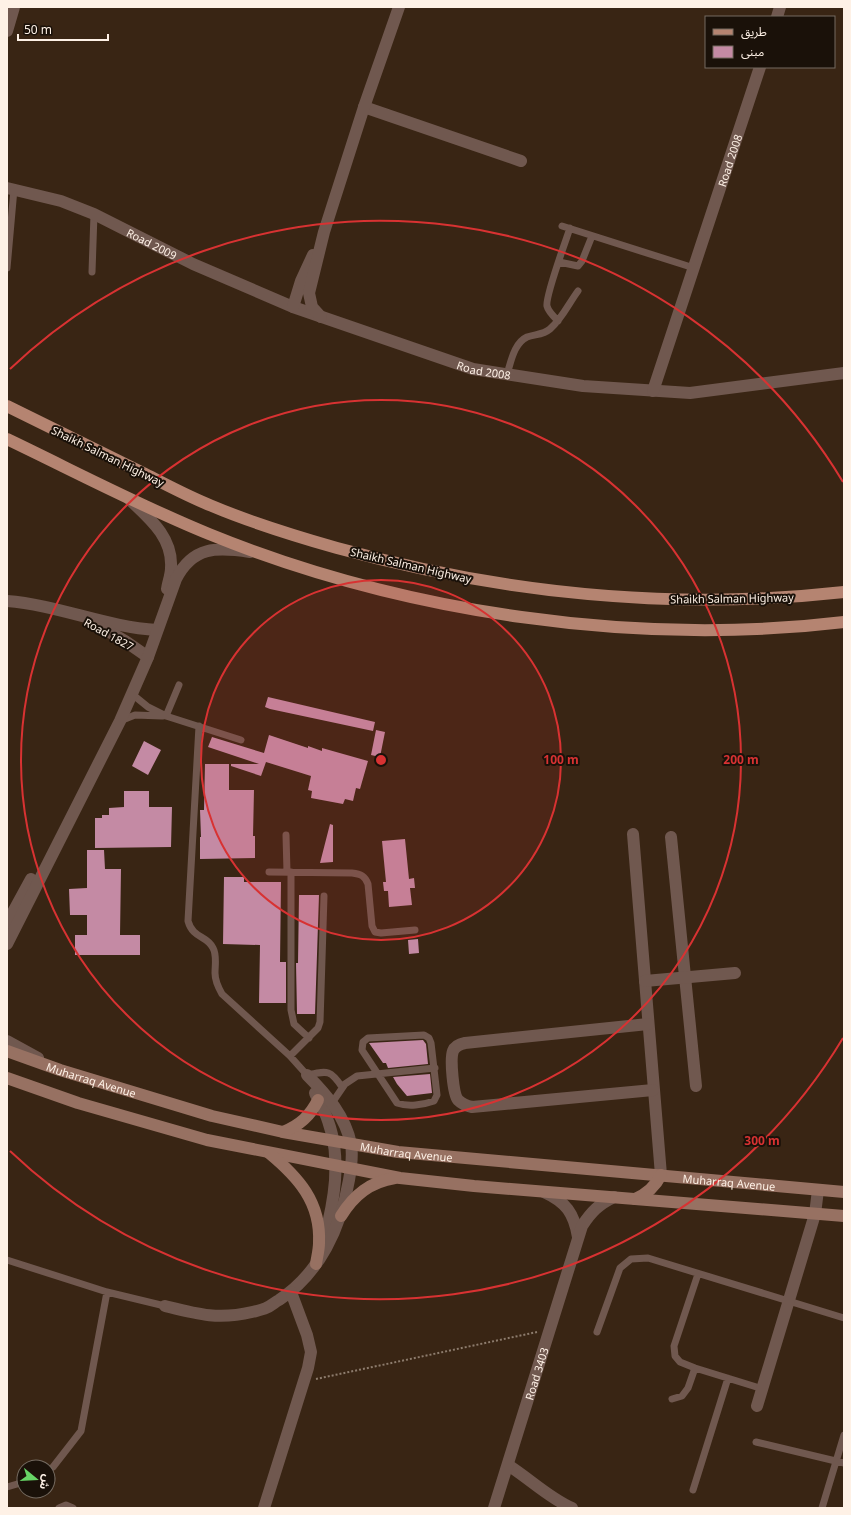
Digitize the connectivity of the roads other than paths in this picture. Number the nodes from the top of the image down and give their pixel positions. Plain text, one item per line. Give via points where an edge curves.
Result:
1 (14, 7) edge
2 (399, 7) edge
3 (7, 31) edge
4 (760, 68) edge
5 (364, 107) junction
6 (521, 161) dead end
7 (11, 188) edge
8 (94, 214) junction
9 (562, 226) dead end
10 (570, 228) junction
11 (324, 232) junction
12 (592, 236) junction
13 (559, 262) junction
14 (7, 268) edge
15 (694, 268) junction
16 (92, 272) dead end
17 (578, 291) dead end
18 (293, 307) junction
19 (321, 317) junction
20 (558, 321) junction
21 (844, 373) edge
22 (507, 374) junction
23 (653, 391) junction
24 (7, 406) edge
25 (7, 439) edge
26 (127, 497) junction
27 (268, 556) junction
28 (844, 592) edge
29 (7, 601) edge
30 (69, 612) junction
31 (844, 622) edge
32 (155, 630) junction
33 (146, 655) junction
34 (179, 685) dead end
35 (132, 694) junction
36 (166, 716) junction
37 (120, 721) junction
38 (199, 726) junction
39 (241, 740) dead end
40 (633, 834) dead end
41 (286, 835) dead end
42 (672, 836) dead end
43 (269, 872) dead end
44 (289, 872) junction
45 (324, 896) dead end
46 (7, 924) edge
47 (415, 930) dead end
48 (7, 944) edge
49 (735, 973) dead end
50 (685, 977) junction
51 (645, 980) junction
52 (648, 1024) junction
53 (309, 1038) junction
54 (7, 1041) edge
55 (7, 1051) edge
56 (290, 1056) junction
57 (434, 1068) junction
58 (60, 1070) junction
59 (378, 1073) junction
60 (307, 1075) junction
61 (7, 1078) edge
62 (696, 1086) dead end
63 (342, 1087) junction
64 (654, 1090) junction
65 (318, 1100) junction
66 (332, 1103) junction
67 (283, 1132) junction
68 (334, 1142) junction
69 (351, 1145) junction
70 (268, 1152) junction
71 (336, 1165) junction
72 (351, 1168) junction
73 (661, 1175) junction
74 (400, 1178) junction
75 (818, 1190) junction
76 (543, 1191) junction
77 (844, 1192) edge
78 (614, 1197) junction
79 (635, 1199) junction
80 (816, 1214) junction
81 (341, 1216) junction
82 (844, 1216) edge
83 (578, 1240) junction
84 (7, 1260) edge
85 (316, 1264) junction
86 (698, 1274) junction
87 (107, 1292) junction
88 (291, 1292) junction
89 (789, 1302) junction
90 (165, 1306) joint
91 (844, 1318) edge
92 (597, 1332) dead end
93 (695, 1368) junction
94 (728, 1378) junction
95 (763, 1390) junction
96 (672, 1399) dead end
97 (757, 1406) dead end
98 (844, 1436) edge
99 (756, 1442) dead end
100 (840, 1462) edge
101 (56, 1464) edge
102 (508, 1465) junction
103 (693, 1490) dead end
104 (59, 1508) edge
105 (73, 1508) edge
106 (264, 1508) edge
107 (494, 1508) edge
108 (572, 1508) edge
109 (822, 1508) edge

1 - 3 street
2 - 5 street
4 - 15 street, Road 2008
5 - 6 street
5 - 11 street
7 - 8 street, Road 2009 via 61,201
7 - 14 lane
8 - 16 lane
8 - 18 street, Road 2009 via 193,264
9 - 10 lane
10 - 12 lane
10 - 13 lane
11 - 18 street via 301,281
11 - 19 street via 309,293 312,307
12 - 13 lane via 578,266
12 - 15 lane
13 - 20 lane via 547,304
15 - 23 street, Road 2008
17 - 20 lane
18 - 19 street, Road 2009
19 - 22 street, Road 2008 via 473,370
20 - 22 lane via 549,330 527,337 519,343
21 - 23 street, Road 2008 via 690,393
22 - 23 street, Road 2008 via 583,386
24 - 28 main road, Shaikh Salman Highway via 211,506 299,537 388,562 464,578 634,598 719,600 804,597
25 - 26 main road
26 - 27 main road via 209,534
26 - 32 street via 154,523 170,550 171,567 167,589
27 - 31 main road via 427,600 547,620 604,625 719,629
27 - 32 street via 228,549 211,550 190,558 176,579
29 - 30 street, Road 1827 via 25,602
30 - 32 street, Road 1827
30 - 33 street, Road 1827 via 125,640
32 - 33 street
33 - 35 street
33 - 46 street
34 - 36 lane
35 - 36 lane via 148,707
35 - 37 street
36 - 37 lane via 135,715
36 - 38 lane
37 - 48 street
38 - 39 lane
38 - 56 lane via 188,921 194,933 211,944 214,950 216,980 222,994
40 - 51 street
41 - 44 lane
42 - 50 street
43 - 44 lane
44 - 47 lane via 362,875 368,884 372,926 375,932
44 - 53 lane via 291,1016 294,1024
45 - 53 lane via 320,1022
49 - 50 street
50 - 51 street
50 - 62 street
51 - 52 street
52 - 64 street
52 - 64 street via 460,1044 454,1050 452,1058 455,1095 462,1104 472,1107
53 - 56 lane
54 - 58 street
55 - 58 main road, Muharraq Avenue
56 - 60 lane
57 - 59 lane
57 - 59 lane via 437,1095 434,1101 427,1103 397,1103
57 - 59 lane via 432,1043 424,1035 368,1038 362,1050
58 - 67 main road, Muharraq Avenue via 212,1116
59 - 63 lane via 357,1076
60 - 63 lane via 328,1072
60 - 65 street
60 - 66 street
61 - 70 main road via 78,1103 192,1136
63 - 66 lane
64 - 73 street
65 - 67 main road via 304,1120
65 - 68 street via 328,1120
66 - 69 street via 344,1123
67 - 68 main road, Muharraq Avenue
68 - 69 main road, Muharraq Avenue
68 - 71 street
69 - 72 street
69 - 73 main road, Muharraq Avenue via 398,1152
70 - 71 main road
70 - 85 main road via 301,1183 311,1201 318,1222
71 - 72 main road
71 - 85 street via 328,1227
72 - 74 main road
72 - 81 street
73 - 75 main road, Muharraq Avenue
73 - 79 main road via 652,1188
74 - 76 main road
74 - 81 main road via 372,1185 354,1198
75 - 77 main road, Muharraq Avenue
75 - 80 street
76 - 78 main road
76 - 83 street via 557,1198 569,1209 576,1224
78 - 79 main road
78 - 83 street, Road 3403 via 590,1213 582,1226
79 - 80 main road
80 - 82 main road
80 - 89 street
81 - 85 street
83 - 102 street, Road 3403
84 - 87 lane
85 - 88 street
86 - 89 lane
86 - 92 lane via 648,1258 631,1259 620,1268
86 - 93 lane via 674,1346 674,1356 680,1362
87 - 90 lane
87 - 101 lane via 81,1431
88 - 90 street via 267,1308 239,1315 215,1316
88 - 106 street via 311,1352
89 - 91 lane
89 - 95 street
93 - 94 lane
93 - 96 lane via 688,1388 682,1396
94 - 95 lane
94 - 103 lane
95 - 97 street
98 - 100 lane
99 - 100 lane
100 - 109 lane
102 - 107 street, Road 3403
102 - 108 street via 556,1500
104 - 105 lane via 66,1505

